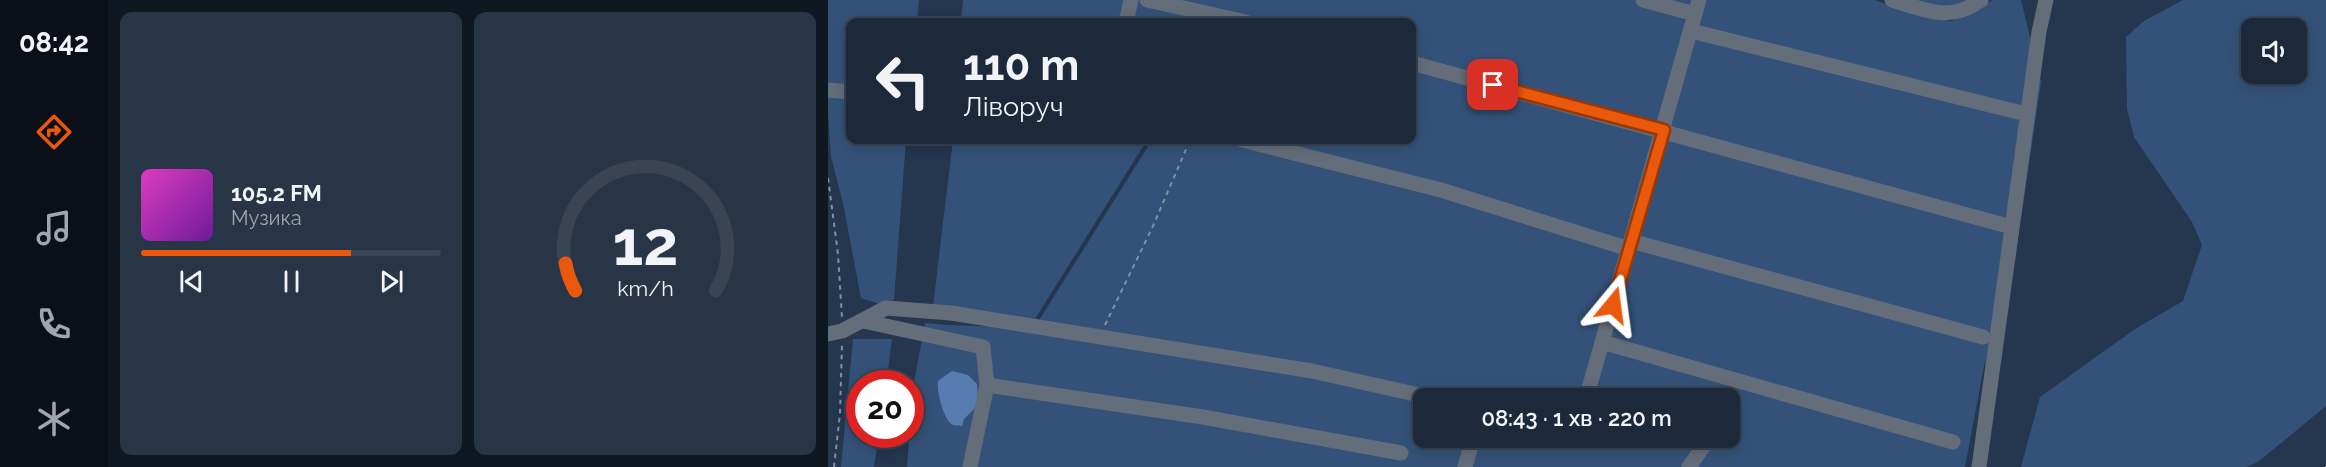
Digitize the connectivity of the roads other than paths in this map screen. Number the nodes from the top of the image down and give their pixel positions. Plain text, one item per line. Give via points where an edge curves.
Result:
1 (1131, 0) edge
2 (1147, 0) edge
3 (1643, 0) edge
4 (1892, 0) edge
5 (1981, 0) edge
6 (2046, 0) edge
7 (1697, 7) edge
8 (1127, 18) edge
9 (1228, 18) edge
10 (1690, 31) junction
11 (1416, 64) edge
12 (828, 90) edge
13 (846, 92) edge
14 (2018, 112) dead end
15 (1664, 130) junction
16 (1258, 144) edge
17 (2004, 225) dead end
18 (1630, 245) junction
19 (863, 321) junction
20 (828, 334) edge
21 (1983, 337) dead end
22 (1602, 342) junction
23 (987, 385) junction
24 (1589, 388) edge
25 (1413, 394) edge
26 (1953, 442) dead end
27 (1470, 448) edge
28 (1701, 448) edge
29 (1401, 453) dead end
30 (970, 467) edge
31 (1465, 467) edge
32 (1689, 467) edge
33 (1979, 467) edge

1 - 8 street
2 - 9 street
3 - 7 street
4 - 5 street via 1952,14
6 - 33 street
7 - 10 street
10 - 14 street
10 - 15 street
11 - 15 street
12 - 13 street
15 - 17 street
15 - 18 street
16 - 18 street via 1441,190
18 - 21 street
18 - 22 street
19 - 20 street
19 - 23 street via 983,347
19 - 25 street via 886,308 951,313 1312,371
22 - 24 street
22 - 26 street
23 - 29 street via 1203,417
23 - 30 street
27 - 31 street
28 - 32 street

